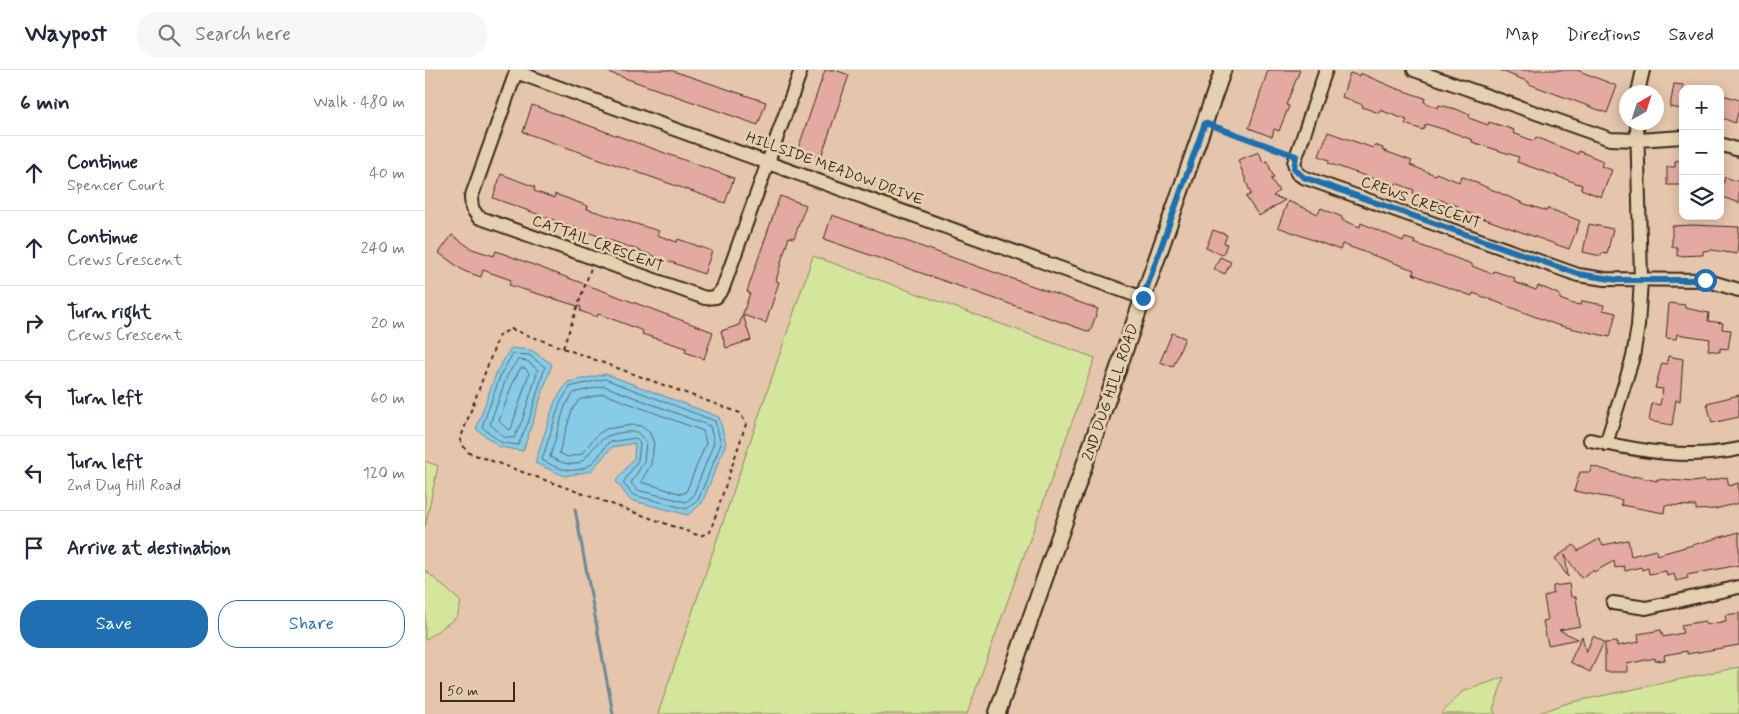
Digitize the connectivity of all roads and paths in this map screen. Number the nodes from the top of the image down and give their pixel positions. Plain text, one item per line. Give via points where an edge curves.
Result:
1 (801, 70) edge
2 (1223, 70) edge
3 (1326, 70) edge
4 (1414, 70) edge
5 (1643, 70) edge
6 (517, 71) edge
7 (1640, 85) edge
8 (1205, 123) junction
9 (1637, 130) edge
10 (1679, 137) edge
11 (1638, 140) junction
12 (1724, 145) edge
13 (1739, 150) edge
14 (1296, 156) junction
15 (767, 161) junction
16 (595, 259) junction
17 (1641, 280) junction
18 (1739, 290) edge
19 (1143, 298) junction
20 (563, 348) junction
21 (1590, 440) dead end
22 (1607, 444) junction
23 (1739, 449) edge
24 (1739, 587) edge
25 (1613, 603) dead end
26 (997, 714) edge

1 - 15 street, CATTAIL CRESCENT
2 - 8 street, 2ND DUG HILL ROAD
3 - 14 street
4 - 11 street via 1610,138
5 - 7 street
6 - 15 street, HILLSIDE MEADOW DRIVE
6 - 16 street, CATTAIL CRESCENT via 471,198 472,208 478,217
8 - 14 path
8 - 19 street, 2ND DUG HILL ROAD
9 - 11 street
10 - 11 street
11 - 17 street
12 - 13 street
14 - 17 street, CREWS CRESCENT via 1294,168 1303,177 1578,274
15 - 16 street, CATTAIL CRESCENT via 723,288 715,297 705,298
15 - 19 street, HILLSIDE MEADOW DRIVE
16 - 20 path
17 - 18 street via 1705,280
17 - 22 street via 1636,342
19 - 26 street, 2ND DUG HILL ROAD
20 - 20 path via 511,329 499,335 460,440 467,452 700,536 710,532 747,424 740,413
21 - 22 street
22 - 23 street via 1648,452 1693,455
24 - 25 street via 1646,608

